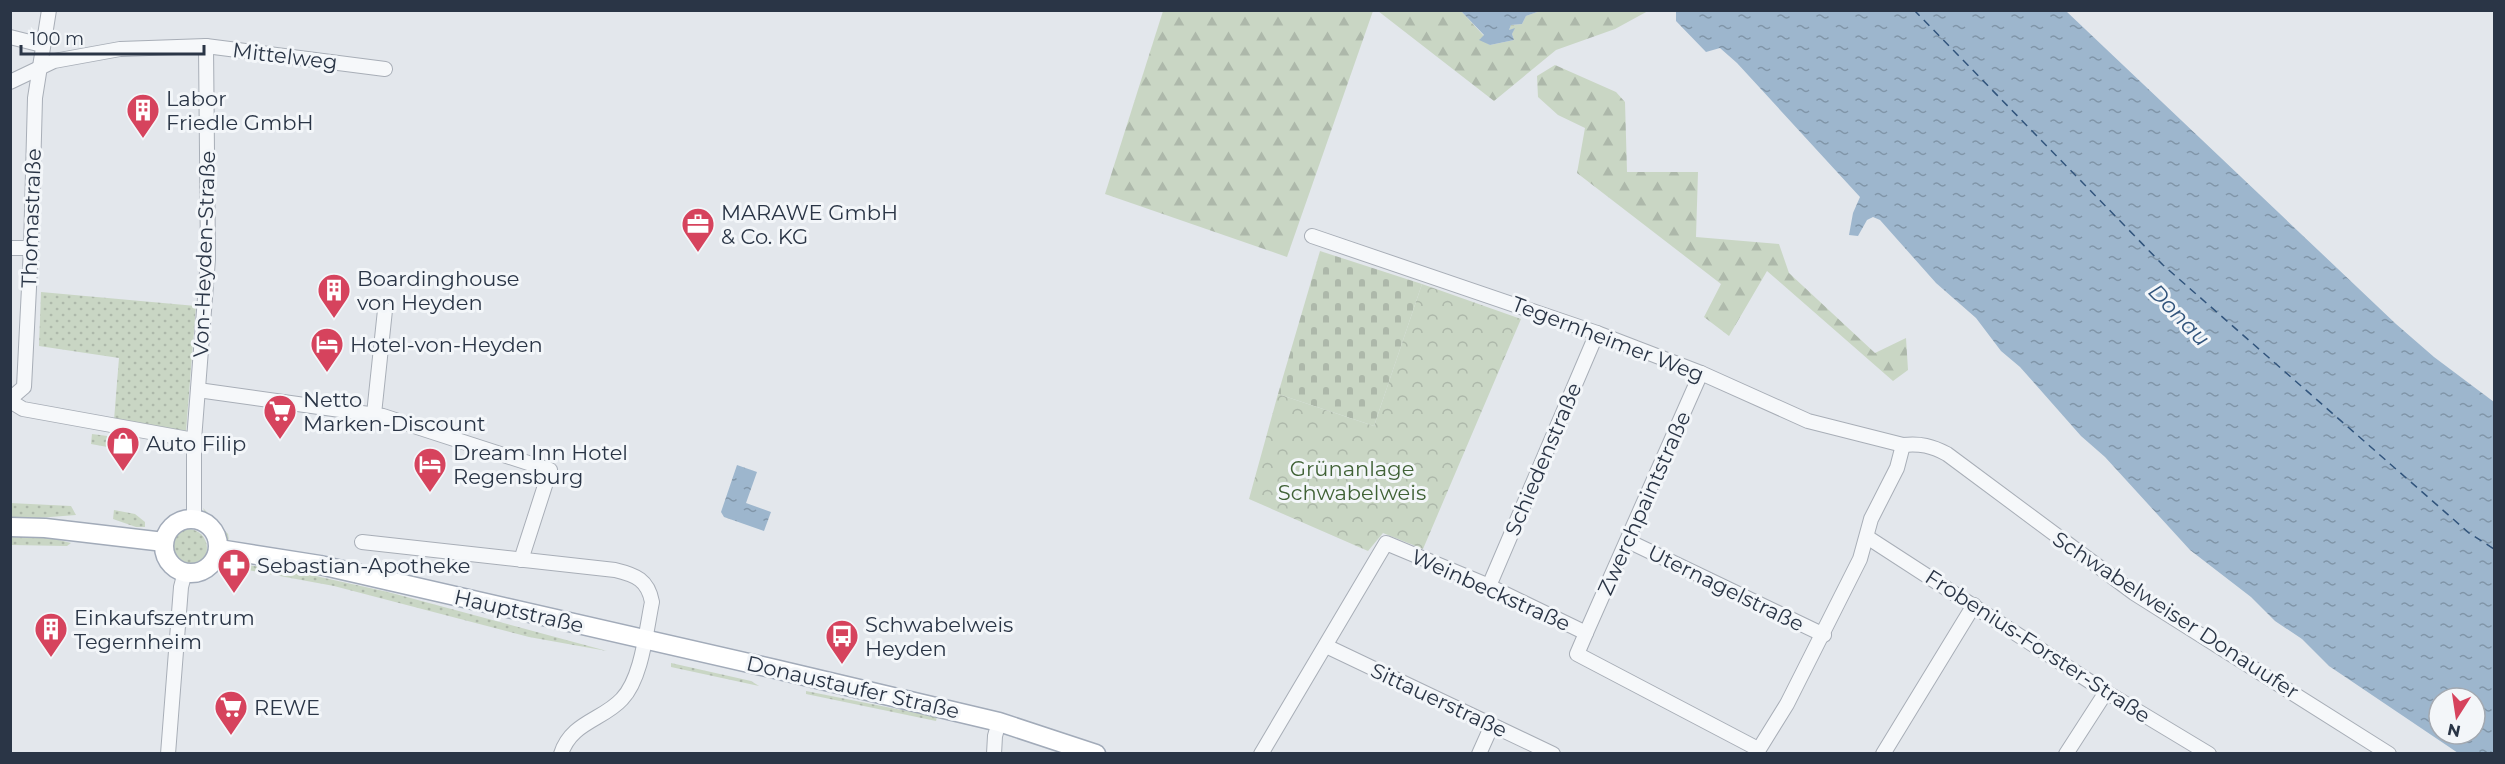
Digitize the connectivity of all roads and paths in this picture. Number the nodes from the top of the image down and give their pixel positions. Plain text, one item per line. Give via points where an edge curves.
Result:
1 (49, 10) edge
2 (10, 37) edge
3 (42, 45) junction
4 (206, 46) junction
5 (38, 68) junction
6 (385, 69) dead end
7 (10, 82) edge
8 (1312, 236) dead end
9 (10, 248) edge
10 (32, 248) junction
11 (385, 309) dead end
12 (1596, 333) junction
13 (1701, 373) junction
14 (198, 390) junction
15 (10, 400) edge
16 (375, 414) junction
17 (194, 440) junction
18 (1903, 445) junction
19 (194, 519) junction
20 (10, 527) edge
21 (1868, 537) junction
22 (1628, 541) junction
23 (164, 542) junction
24 (362, 542) dead end
25 (219, 549) junction
26 (521, 560) junction
27 (184, 572) junction
28 (1489, 586) junction
29 (1974, 605) junction
30 (608, 632) joint
31 (1586, 633) junction
32 (1824, 635) junction
33 (645, 639) junction
34 (1326, 646) junction
35 (2106, 692) junction
36 (999, 722) junction
37 (1492, 725) junction
38 (1757, 751) edge
39 (168, 753) edge
40 (561, 753) edge
41 (994, 753) edge
42 (1096, 753) edge
43 (1261, 753) edge
44 (1479, 753) edge
45 (1553, 753) edge
46 (1883, 753) edge
47 (2067, 753) edge
48 (2208, 753) edge
49 (2389, 753) edge

1 - 3 street, Thomastraße
2 - 3 street
3 - 5 street, Thomastraße
4 - 5 street, Mittelweg via 120,50 54,61
4 - 6 street, Mittelweg
4 - 14 street, Von-Heyden-Straße via 208,259
5 - 7 street, Mittelweg
5 - 10 street, Thomastraße
8 - 12 street, Tegernheimer Weg
9 - 10 street
10 - 15 street, Thomastraße via 24,387
11 - 16 street
12 - 13 street, Tegernheimer Weg
12 - 28 street, Schiedenstraße
13 - 18 street, Tegernheimer Weg via 1808,421
13 - 22 street, Zwerchpaintstraße
14 - 16 street
14 - 17 street, Von-Heyden-Straße
15 - 17 street via 23,409
16 - 26 street via 550,470
17 - 19 street, Von-Heyden-Straße
18 - 21 street via 1897,468 1874,512
18 - 49 street, Schwabelweiser Donauufer via 1933,447 1947,454 2134,593
19 - 23 main road via 171,527
19 - 25 main road via 210,525
20 - 23 main road
21 - 29 street, Frobenius-Forster-Straße
21 - 32 street
22 - 31 street, Zwerchpaintstraße
22 - 32 street, Uternagelstraße
23 - 27 main road via 171,564
24 - 26 street
25 - 27 main road via 203,571
25 - 30 main road, Hauptstraße via 320,565
26 - 33 street via 615,570 644,581 652,602
27 - 39 street
28 - 31 street, Weinbeckstraße
28 - 34 street, Weinbeckstraße via 1386,543
29 - 35 street, Frobenius-Forster-Straße
29 - 46 street
30 - 33 main road, Donaustaufer Straße
31 - 38 street, Weinbeckstraße via 1577,654
32 - 38 street
33 - 36 main road, Donaustaufer Straße
33 - 40 street via 635,680 628,691 614,707 580,726
34 - 37 street, Sittauerstraße
34 - 43 street
35 - 47 street
35 - 48 street, Frobenius-Forster-Straße
36 - 41 street
36 - 42 main road, Donaustaufer Straße
37 - 44 street
37 - 45 street, Sittauerstraße

